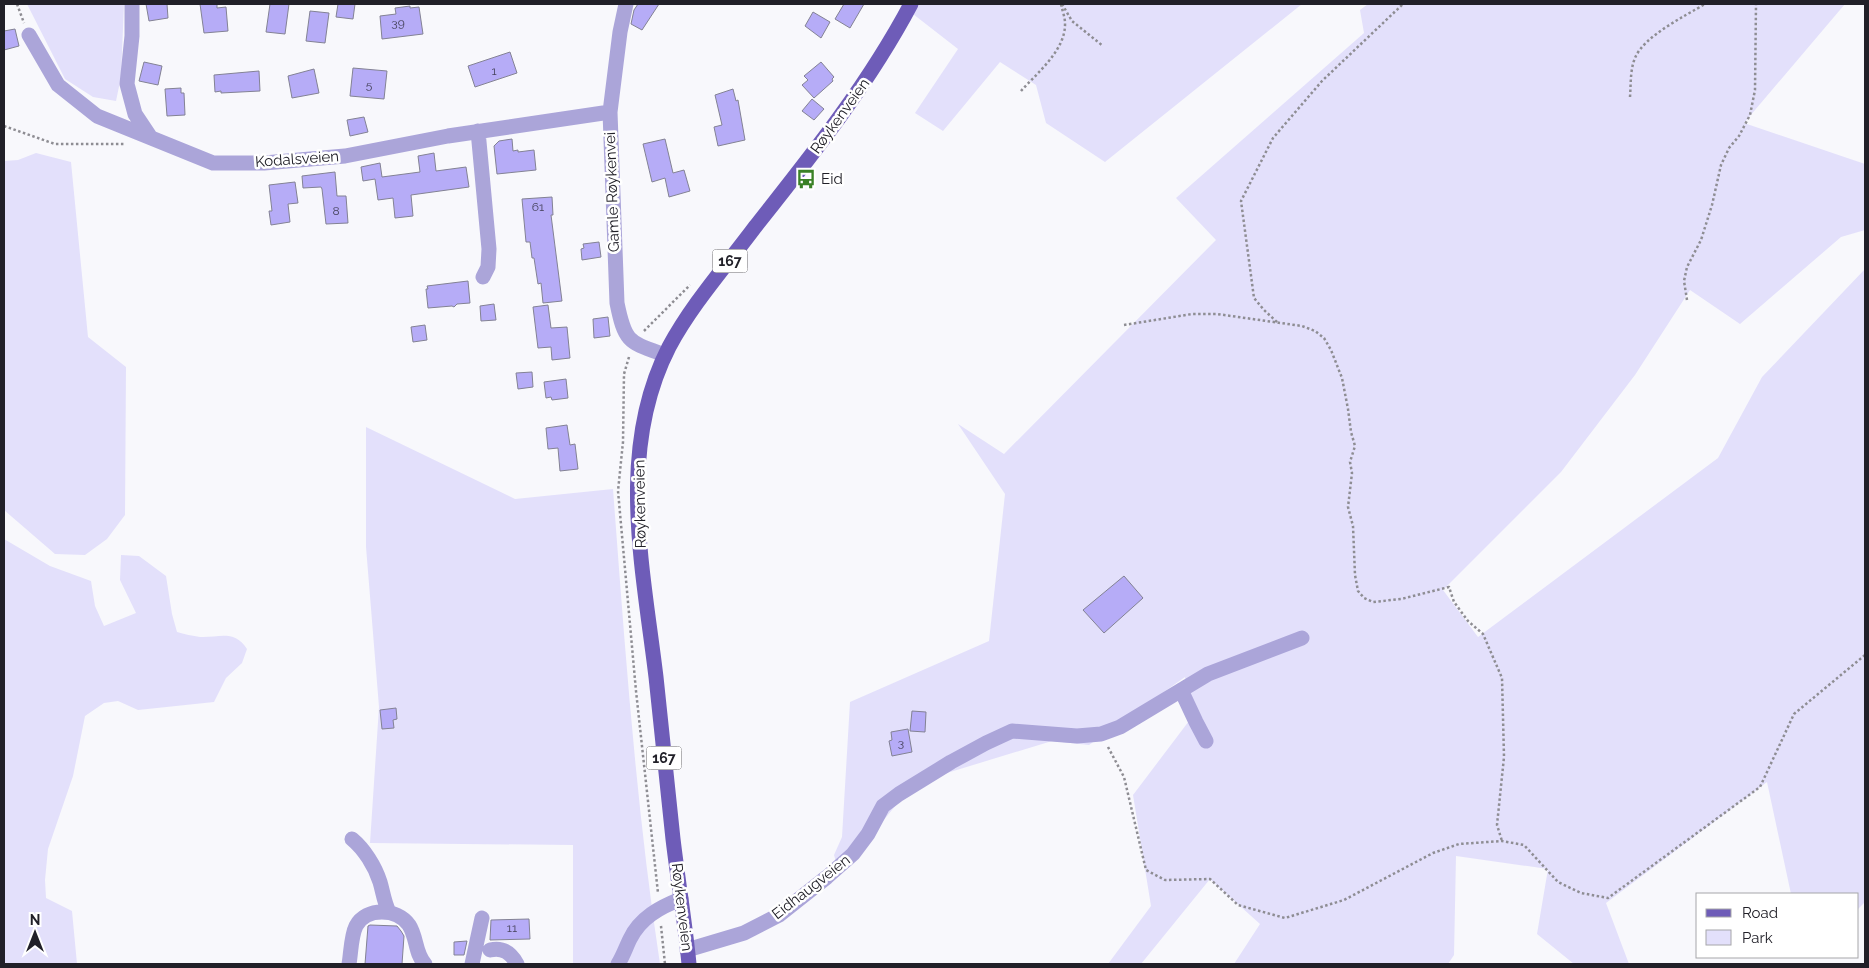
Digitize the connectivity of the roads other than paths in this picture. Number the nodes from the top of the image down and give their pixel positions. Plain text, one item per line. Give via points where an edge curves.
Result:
1 (132, 4) edge
2 (626, 4) edge
3 (911, 4) edge
4 (29, 36) road end
5 (610, 112) junction
6 (478, 131) junction
7 (151, 138) junction
8 (483, 277) dead end
9 (665, 355) junction
10 (1302, 638) dead end
11 (1180, 690) junction
12 (1206, 741) dead end
13 (352, 839) dead end
14 (681, 898) junction
15 (389, 912) junction
16 (482, 918) dead end
17 (490, 950) dead end
18 (688, 957) edge
19 (620, 963) edge
20 (349, 964) edge
21 (425, 964) edge
22 (472, 964) edge
23 (517, 964) edge

1 - 7 street via 127,84 134,114
2 - 5 street, Gamle Røykenvei
3 - 9 main road, Røykenveien / 167 via 881,59 796,176 710,286
4 - 7 street, Kodalsveien via 58,85 97,116
5 - 6 street, Kodalsveien
5 - 9 street, Gamle Røykenvei via 617,303 622,327 635,344
6 - 7 street, Kodalsveien via 345,156 264,163 213,162
6 - 8 street via 489,249 488,267
9 - 14 main road, Røykenveien / 167 via 644,419 637,463 637,498
10 - 11 street via 1208,674
11 - 12 street
11 - 18 street, Eidhaugveien via 1120,727 1101,734 1076,736 1012,731 951,762 883,806 853,854 778,915
13 - 15 street via 376,871
14 - 18 main road, Røykenveien / 167
14 - 19 street via 659,908 644,920 631,937
15 - 20 street via 368,914 361,919 355,928
15 - 21 street via 408,924
16 - 22 street
17 - 23 street via 508,952

